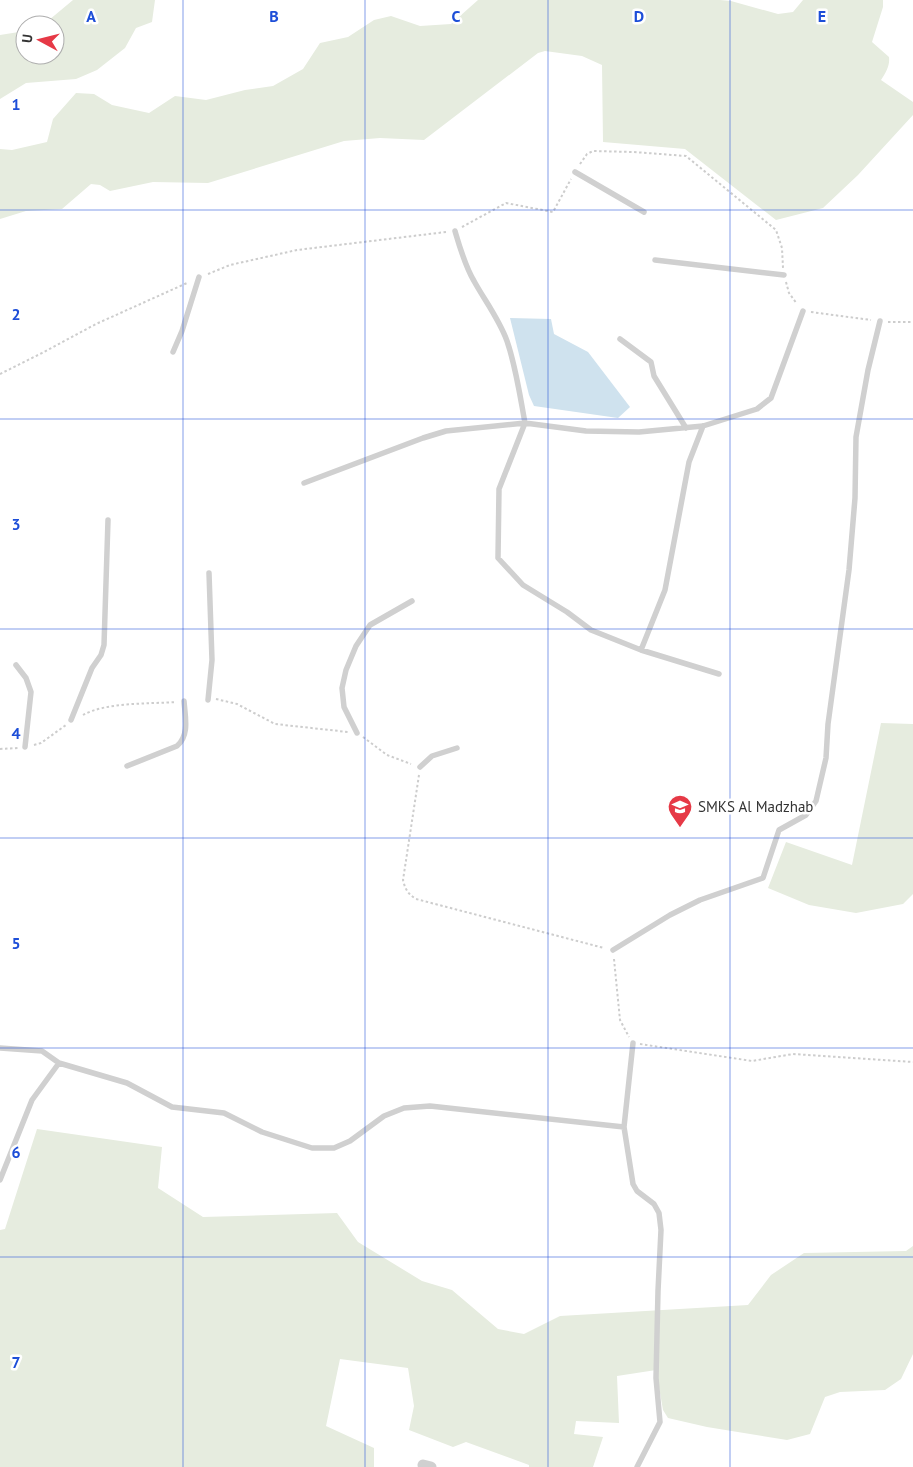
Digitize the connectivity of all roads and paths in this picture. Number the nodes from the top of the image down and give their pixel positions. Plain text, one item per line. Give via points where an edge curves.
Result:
1 (575, 172) junction
2 (644, 212) dead end
3 (455, 231) junction
4 (655, 260) dead end
5 (784, 275) junction
6 (199, 277) junction
7 (803, 311) junction
8 (880, 321) junction
9 (913, 322) edge
10 (620, 339) dead end
11 (173, 352) dead end
12 (0, 374) edge
13 (525, 423) junction
14 (703, 426) junction
15 (686, 428) junction
16 (304, 483) dead end
17 (108, 520) dead end
18 (209, 573) dead end
19 (412, 601) dead end
20 (641, 650) junction
21 (16, 665) dead end
22 (719, 674) dead end
23 (208, 700) joint
24 (184, 701) joint
25 (71, 720) junction
26 (357, 733) junction
27 (25, 747) junction
28 (457, 748) dead end
29 (0, 749) edge
30 (127, 766) dead end
31 (420, 767) junction
32 (613, 950) junction
33 (633, 1043) junction
34 (0, 1048) edge
35 (913, 1062) edge
36 (59, 1063) junction
37 (624, 1127) junction
38 (0, 1180) edge
39 (637, 1467) edge

1 - 2 lane
1 - 3 path via 553,212 506,203
1 - 5 path via 587,154 593,151 686,156 776,230 782,248
3 - 6 path via 297,250 230,265
3 - 13 lane via 473,280 496,316 507,341
4 - 5 lane
5 - 7 path via 789,293
6 - 11 lane
6 - 12 path via 96,324
7 - 8 path
7 - 14 lane via 771,398 757,409
8 - 9 path
8 - 32 lane via 856,437 849,570 826,758 816,801 806,815 779,830 762,878 700,900
10 - 15 lane via 652,362 654,376
13 - 15 lane via 586,432
13 - 16 lane via 446,431
13 - 20 lane via 499,489 498,558 523,585 591,630
14 - 15 lane
14 - 20 lane via 689,462 664,590
17 - 25 lane via 104,645
18 - 23 lane via 212,660
19 - 26 lane via 370,625 356,646 342,688 344,707
20 - 22 lane
21 - 27 lane via 31,692
23 - 26 path via 237,704 275,724
24 - 25 path via 114,706 90,711
24 - 30 lane via 186,730 181,742
25 - 27 path via 41,744
26 - 31 path via 387,755
27 - 29 path
28 - 31 lane via 432,756
31 - 32 path via 403,880 409,894 416,899
32 - 33 path via 620,1020
33 - 35 path via 752,1061 793,1054
33 - 37 lane
34 - 36 lane via 42,1051
36 - 37 lane via 127,1083 172,1107 224,1113 262,1132 312,1148 334,1148 350,1141 384,1116 404,1108 430,1106
36 - 38 lane via 32,1100
37 - 39 lane via 633,1184 654,1204 661,1230 656,1378 660,1422

